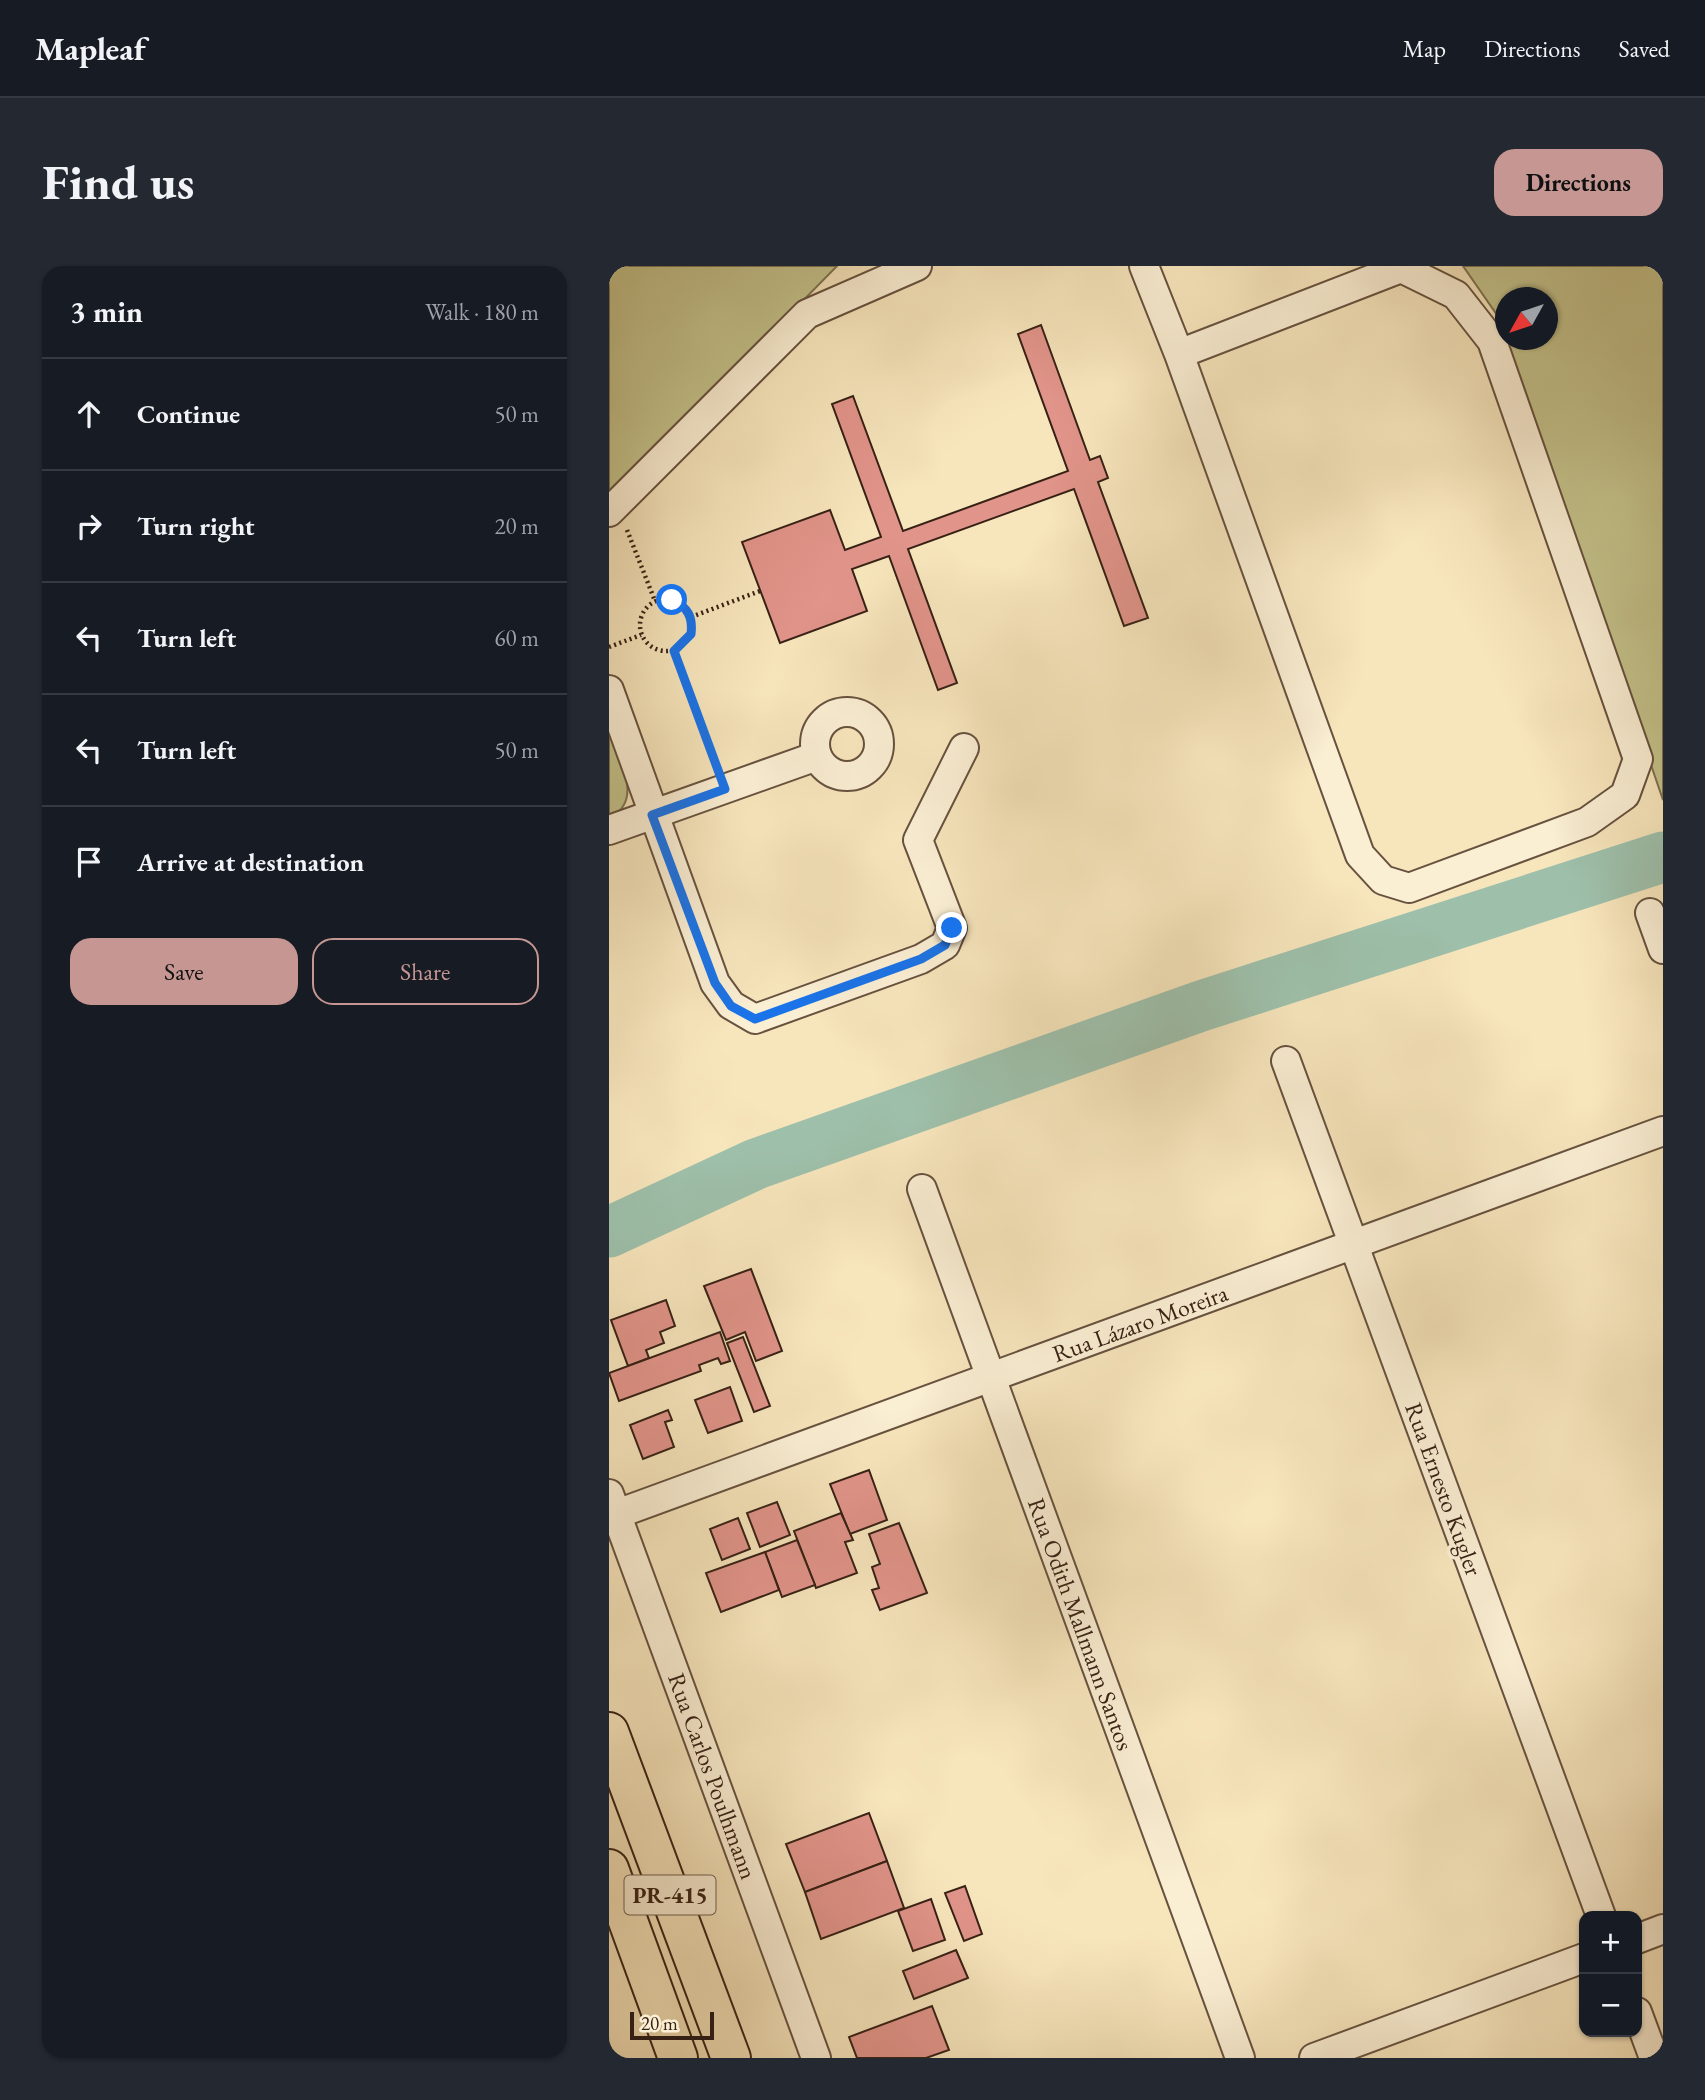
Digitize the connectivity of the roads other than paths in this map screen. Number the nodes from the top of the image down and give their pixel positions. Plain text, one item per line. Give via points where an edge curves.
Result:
1 (917, 266) edge
2 (1144, 266) edge
3 (1179, 354) junction
4 (613, 508) edge
5 (609, 690) edge
6 (964, 748) dead end
7 (817, 756) dead end
8 (652, 815) junction
9 (609, 830) edge
10 (1650, 913) dead end
11 (1663, 949) edge
12 (1286, 1061) dead end
13 (1663, 1131) edge
14 (922, 1189) dead end
15 (1354, 1244) junction
16 (991, 1377) junction
17 (613, 1504) edge
18 (609, 1732) edge
19 (609, 1869) edge
20 (1599, 1911) edge
21 (1663, 1929) edge
22 (1642, 1937) edge
23 (1579, 1960) edge
24 (1642, 2026) edge
25 (678, 2058) edge
26 (731, 2058) edge
27 (816, 2058) edge
28 (1240, 2058) edge
29 (1314, 2058) edge
30 (1654, 2058) edge

1 - 4 street via 807,314
2 - 3 street
3 - 3 street via 1360,855 1383,880 1409,888 1587,822 1625,795 1639,759 1492,341 1456,296 1401,268
5 - 8 street
6 - 8 street via 918,841 952,928 945,945 921,959 755,1019 731,1006 715,983
7 - 8 street
8 - 9 street
10 - 11 street
12 - 15 street, Rua Ernesto Kugler
13 - 15 street, Rua Lázaro Moreira
14 - 16 street, Rua Odith Mallmann Santos
15 - 16 street, Rua Lázaro Moreira
15 - 20 street, Rua Ernesto Kugler
16 - 17 street, Rua Lázaro Moreira
16 - 28 street, Rua Odith Mallmann Santos
17 - 27 street, Rua Carlos Poulhmann
18 - 26 highway, PR-415
19 - 25 highway, PR-415
21 - 22 street
23 - 29 street
24 - 30 street

